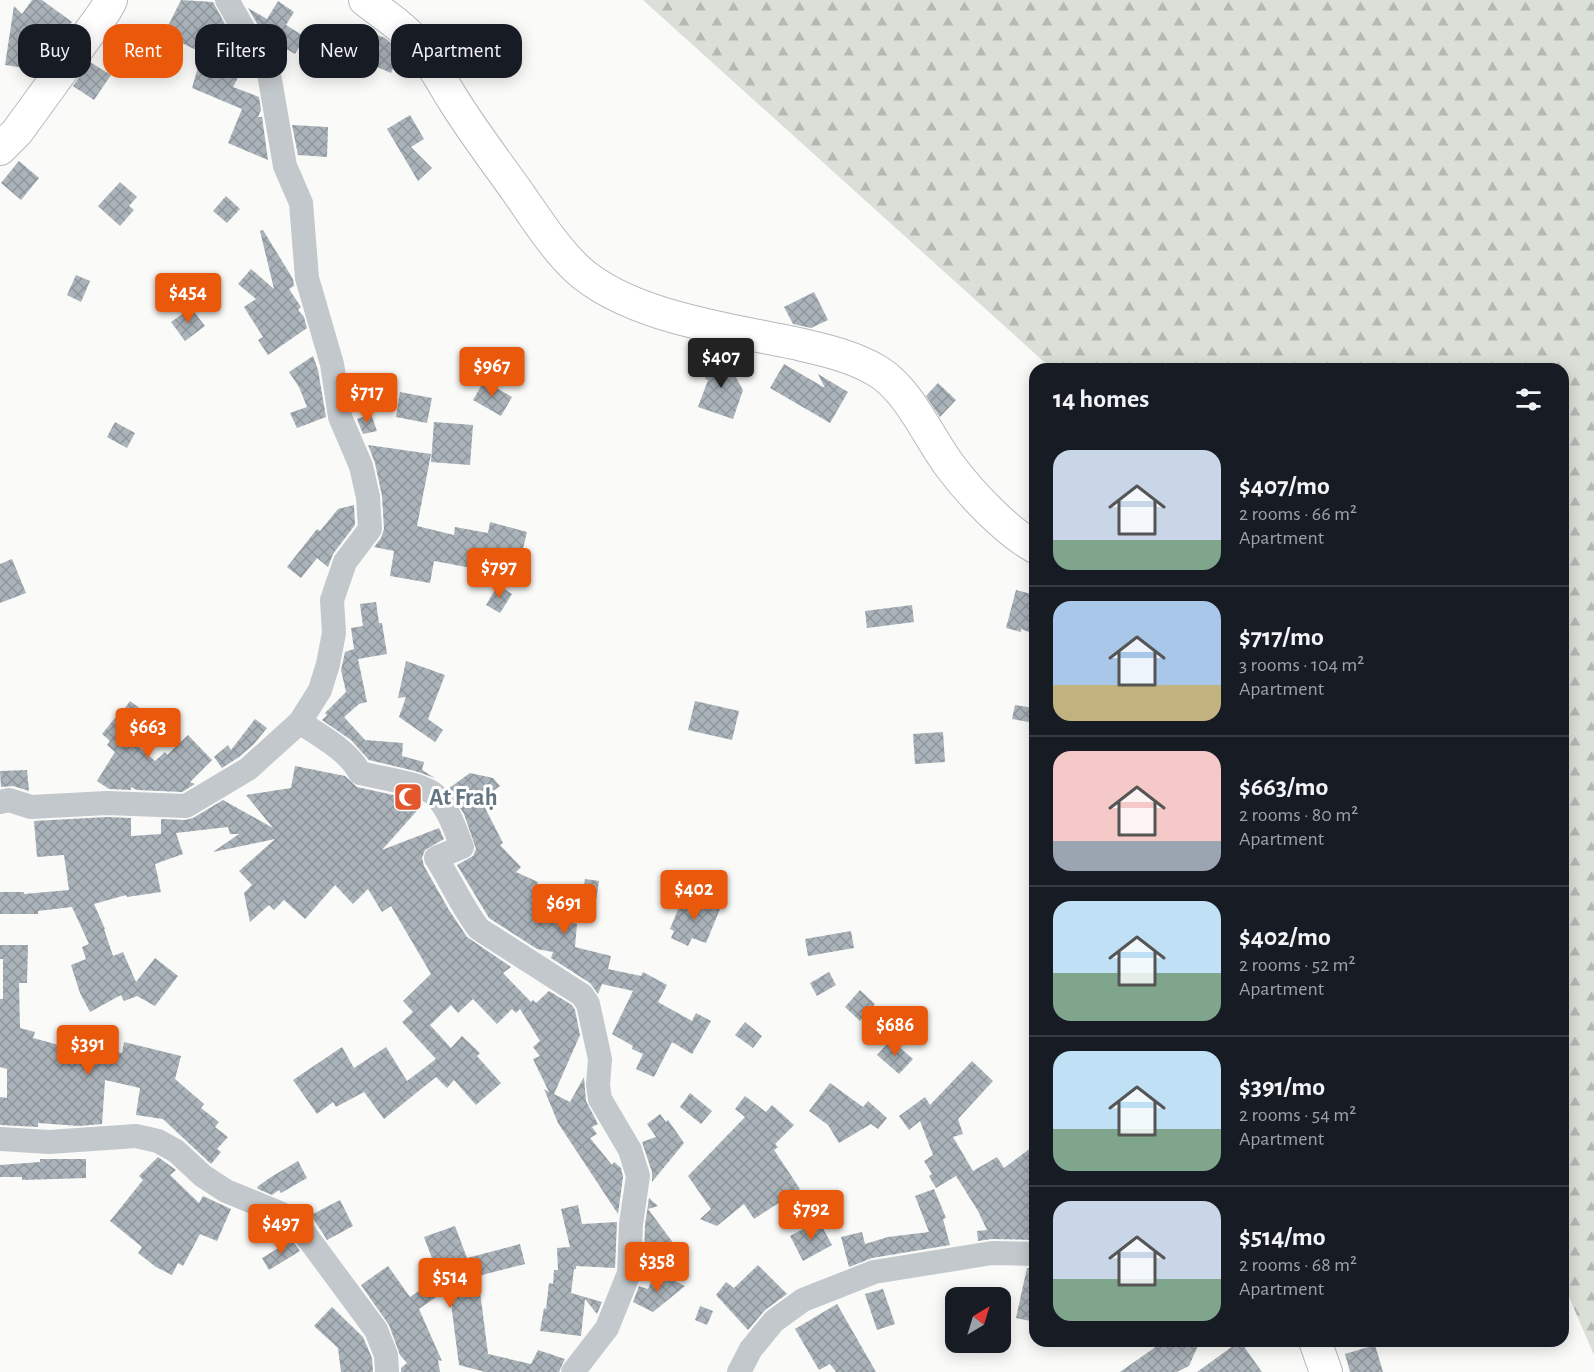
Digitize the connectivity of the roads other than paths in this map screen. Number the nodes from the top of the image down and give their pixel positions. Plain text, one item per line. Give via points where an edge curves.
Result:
1 (111, 0) edge
2 (227, 0) edge
3 (365, 0) edge
4 (0, 149) edge
5 (1029, 544) edge
6 (300, 722) junction
7 (0, 802) edge
8 (0, 1139) edge
9 (1029, 1254) edge
10 (1317, 1347) edge
11 (387, 1372) edge
12 (573, 1372) edge
13 (739, 1372) edge
14 (1326, 1372) edge

1 - 4 main road via 17,132
2 - 6 street via 269,74 285,166 301,203 307,278 332,364 340,417 362,466 368,497 370,529 345,562 332,600 334,633 328,664 320,690
3 - 5 main road via 409,35 426,56 475,133 557,248 578,270 608,293 644,306 688,321 854,359 881,374 906,399 950,467 995,516
6 - 7 street via 248,769 186,806 107,802 32,807 9,800
6 - 12 street via 347,755 360,773 417,785 434,794 447,812 462,847 436,858 479,929 582,994 588,1004 600,1059 600,1099 630,1150 638,1176 629,1273 607,1328
8 - 11 street via 50,1142 136,1136 158,1141 226,1191 279,1213 302,1230 376,1330 386,1355
9 - 13 street via 992,1253 874,1272 803,1300 774,1321
10 - 14 main road

